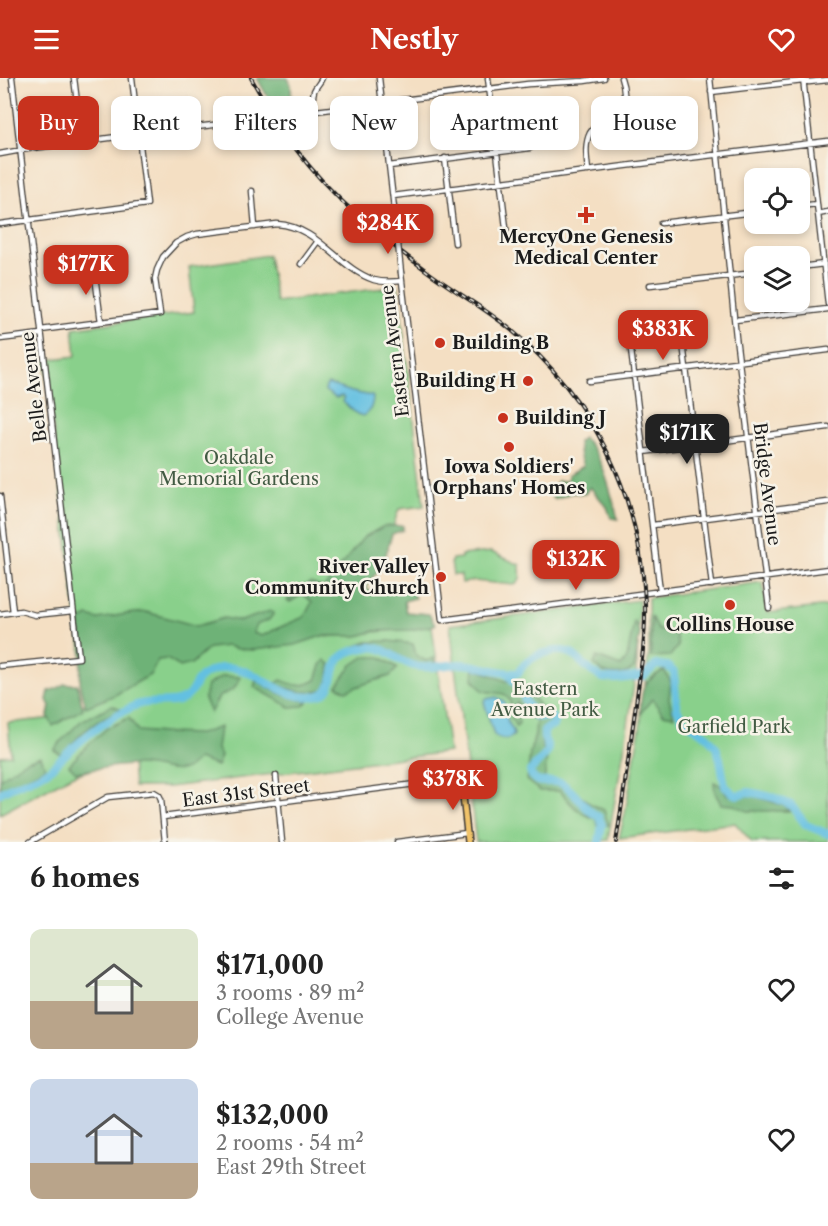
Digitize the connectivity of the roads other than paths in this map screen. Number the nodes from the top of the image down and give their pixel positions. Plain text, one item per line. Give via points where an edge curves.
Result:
1 (12, 78) edge
2 (74, 78) edge
3 (132, 78) edge
4 (322, 78) edge
5 (379, 78) edge
6 (488, 78) edge
7 (604, 78) edge
8 (621, 78) edge
9 (710, 78) edge
10 (804, 79) edge
11 (828, 80) edge
12 (490, 88) junction
13 (711, 92) junction
14 (76, 96) edge
15 (134, 96) edge
16 (313, 96) edge
17 (381, 96) edge
18 (418, 97) edge
19 (828, 141) edge
20 (810, 143) junction
21 (27, 150) edge
22 (141, 150) edge
23 (387, 150) edge
24 (510, 150) edge
25 (20, 151) junction
26 (497, 152) junction
27 (0, 154) edge
28 (717, 154) junction
29 (445, 158) junction
30 (389, 166) junction
31 (588, 171) junction
32 (501, 182) junction
33 (448, 189) junction
34 (252, 191) dead end
35 (393, 196) junction
36 (817, 204) junction
37 (810, 205) edge
38 (828, 212) edge
39 (744, 213) edge
40 (818, 214) junction
41 (724, 216) junction
42 (28, 220) junction
43 (662, 223) dead end
44 (0, 224) edge
45 (255, 227) junction
46 (507, 236) dead end
47 (318, 241) junction
48 (455, 243) dead end
49 (301, 264) dead end
50 (824, 264) junction
51 (810, 266) edge
52 (94, 268) dead end
53 (744, 274) edge
54 (730, 276) junction
55 (402, 281) junction
56 (650, 285) dead end
57 (828, 306) edge
58 (735, 320) junction
59 (101, 322) junction
60 (41, 332) junction
61 (0, 339) edge
62 (683, 343) dead end
63 (631, 350) dead end
64 (828, 350) edge
65 (739, 362) junction
66 (686, 369) junction
67 (634, 376) junction
68 (589, 381) dead end
69 (828, 427) edge
70 (748, 438) junction
71 (696, 445) junction
72 (643, 452) junction
73 (0, 496) edge
74 (828, 502) edge
75 (757, 511) junction
76 (705, 518) junction
77 (652, 525) junction
78 (828, 569) edge
79 (765, 578) junction
80 (712, 585) junction
81 (660, 591) junction
82 (769, 608) dead end
83 (73, 610) junction
84 (13, 612) junction
85 (0, 614) edge
86 (0, 666) edge
87 (276, 776) dead end
88 (461, 778) joint
89 (278, 802) junction
90 (163, 817) junction
91 (467, 833) junction
92 (30, 842) edge
93 (165, 842) edge
94 (282, 842) edge
95 (397, 842) edge
96 (468, 842) edge

1 - 25 street, Belle Avenue
2 - 14 street
3 - 15 street
4 - 16 street
5 - 17 street, Eastern Avenue
6 - 12 street
7 - 12 street
8 - 31 street via 623,105 595,126 587,141
9 - 13 street, Bridge Avenue
10 - 11 street
10 - 13 street
10 - 20 street
12 - 18 street
12 - 26 street
13 - 28 street, Bridge Avenue
19 - 20 street
20 - 28 street
20 - 36 street
21 - 25 street
22 - 42 street via 147,204
23 - 30 street, Eastern Avenue
24 - 26 street
25 - 27 street
25 - 42 street, Belle Avenue
26 - 29 street
26 - 32 street
28 - 31 street
28 - 41 street, Bridge Avenue
29 - 30 street
29 - 33 street
30 - 35 street, Eastern Avenue
31 - 32 street
32 - 33 street
32 - 46 street
33 - 35 street
33 - 48 street
34 - 45 street
35 - 55 street, Eastern Avenue, bridge
36 - 37 street
36 - 40 street
38 - 40 street
39 - 41 street
40 - 50 street
41 - 43 street
41 - 54 street, Bridge Avenue
42 - 44 street
42 - 60 street, Belle Avenue
45 - 47 street via 286,225
45 - 59 street via 181,240 163,257 157,270 160,314
47 - 49 street
47 - 55 street via 367,277
50 - 51 street
50 - 57 street
52 - 59 street
53 - 54 street
54 - 56 street
54 - 58 street, Bridge Avenue
55 - 81 street, Eastern Avenue via 442,620
57 - 58 street
58 - 65 street, Bridge Avenue
59 - 60 street
60 - 61 street
60 - 83 street, Belle Avenue
62 - 66 street
63 - 67 street
64 - 65 street
65 - 66 street
65 - 70 street, Bridge Avenue
66 - 67 street
66 - 71 street
67 - 68 street
67 - 72 street
69 - 70 street
70 - 71 street
70 - 75 street, Bridge Avenue
71 - 72 street
71 - 76 street
72 - 77 street
73 - 84 street
74 - 75 street
75 - 76 street
75 - 79 street, Bridge Avenue
76 - 77 street
76 - 80 street
77 - 81 street
78 - 79 street
79 - 80 street
79 - 82 street, Bridge Avenue
80 - 81 street
83 - 84 street via 35,615
83 - 86 street, Belle Avenue via 78,658
84 - 85 street
87 - 89 street
88 - 89 street, East 31st Street
88 - 91 main road
89 - 90 street, East 31st Street
89 - 94 street
90 - 92 street, East 31st Street via 157,793 115,796
90 - 93 street
91 - 95 street
91 - 96 main road

